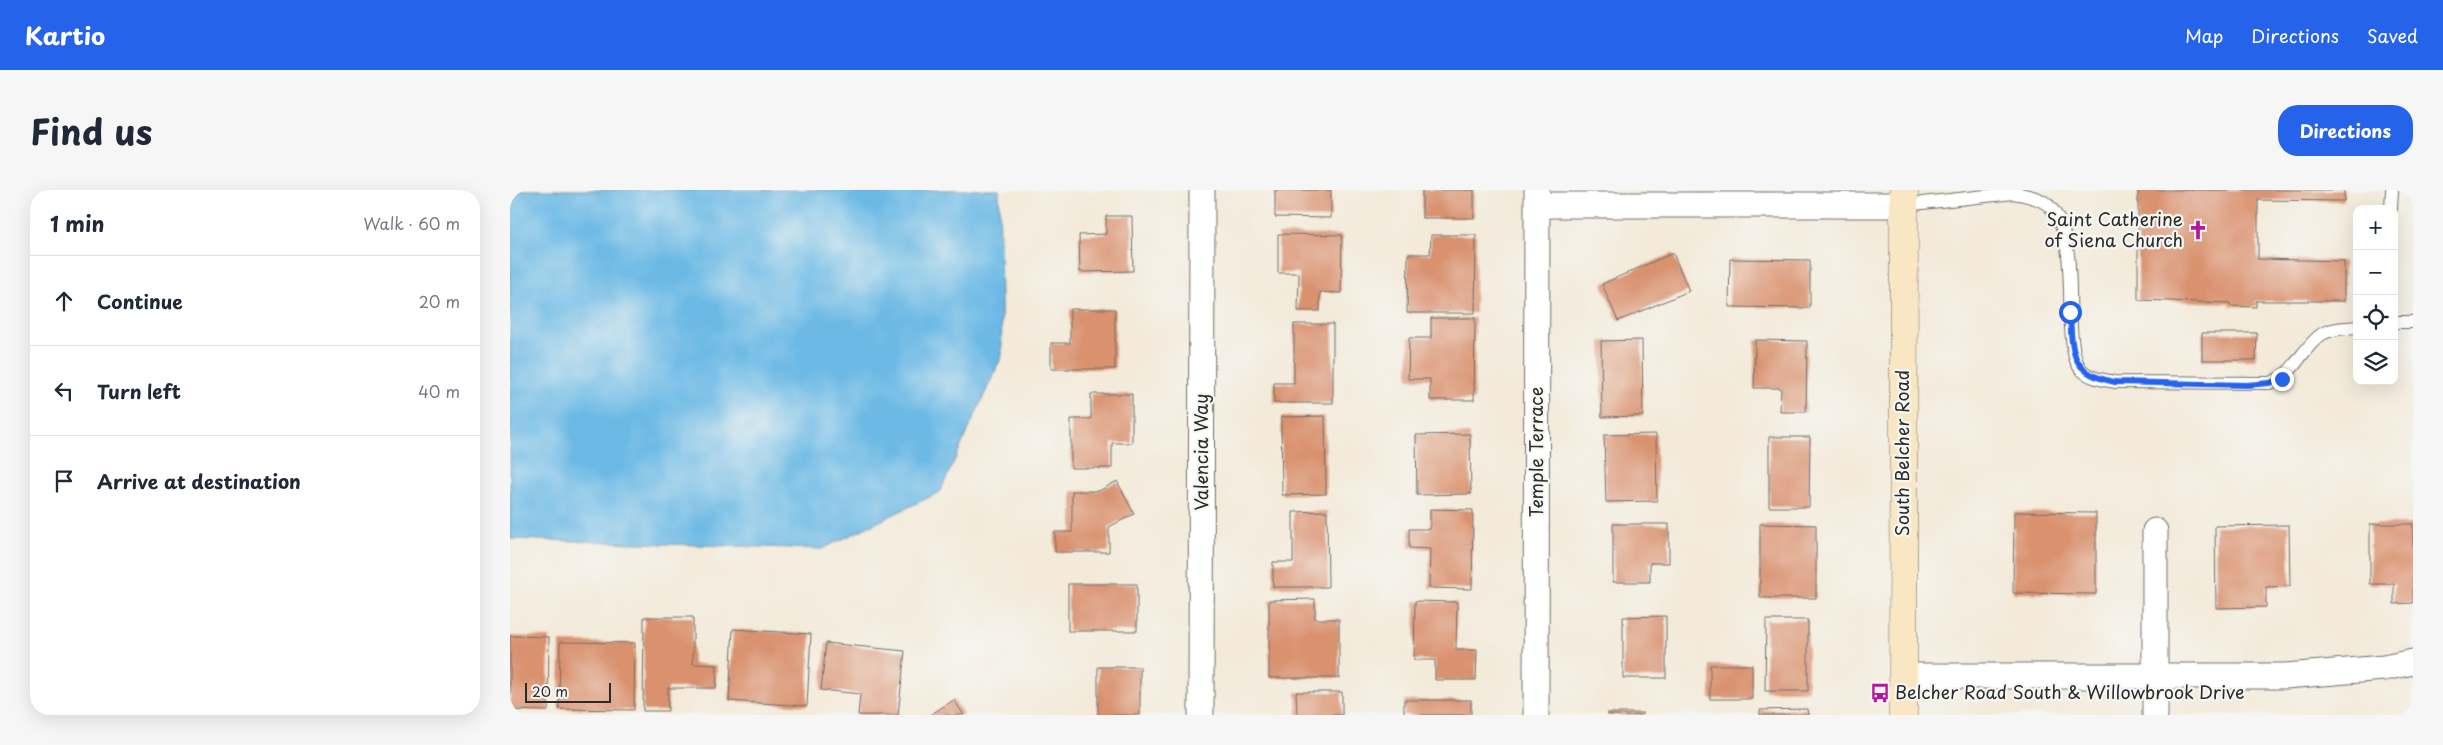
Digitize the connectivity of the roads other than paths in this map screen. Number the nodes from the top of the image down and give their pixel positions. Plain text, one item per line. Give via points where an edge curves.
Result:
1 (1202, 190) edge
2 (2392, 190) edge
3 (1904, 197) edge
4 (1537, 198) edge
5 (2391, 205) edge
6 (2398, 322) edge
7 (2413, 322) edge
8 (2353, 328) edge
9 (2154, 531) dead end
10 (2413, 662) edge
11 (2155, 675) junction
12 (1903, 676) junction
13 (1201, 715) edge
14 (1536, 715) edge
15 (1902, 715) edge
16 (2155, 715) edge

1 - 13 street, Valencia Way
2 - 5 lane
3 - 4 street
3 - 8 lane via 2013,193 2030,195 2050,207 2059,221 2067,250 2074,353 2080,368 2096,379 2115,382 2269,383 2282,379 2312,342 2324,333
3 - 12 main road, South Belcher Road
4 - 14 street, Temple Terrace
6 - 7 lane
9 - 11 street
10 - 11 street via 2384,668 2285,676
11 - 12 street
11 - 16 street
12 - 15 main road, South Belcher Road

